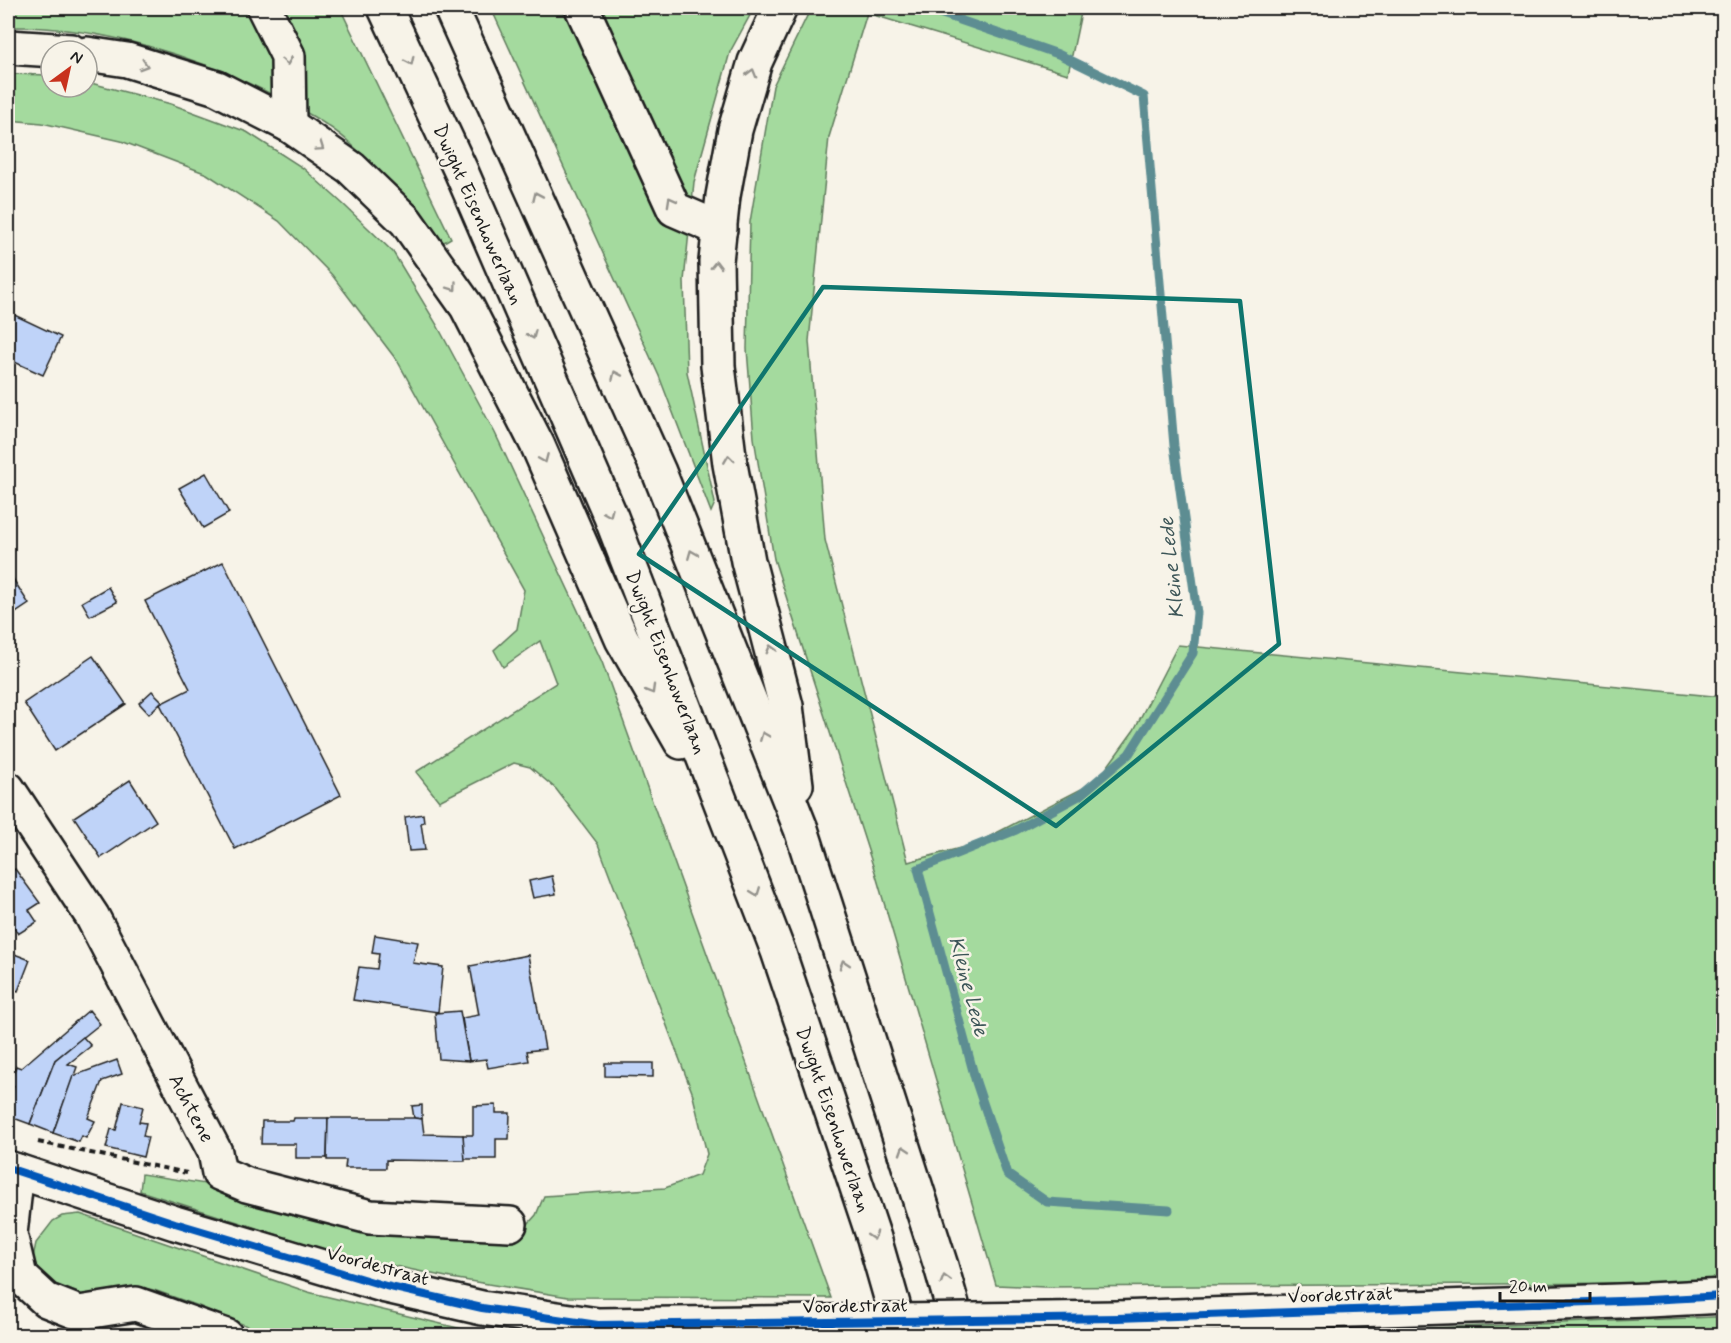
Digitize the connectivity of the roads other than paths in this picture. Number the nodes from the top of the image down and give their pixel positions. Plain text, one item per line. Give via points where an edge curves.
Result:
1 (264, 8) edge
2 (385, 8) edge
3 (451, 8) edge
4 (582, 8) edge
5 (780, 8) edge
6 (8, 47) edge
7 (39, 49) edge
8 (99, 56) edge
9 (289, 125) junction
10 (720, 230) junction
11 (8, 789) edge
12 (801, 829) junction
13 (735, 837) junction
14 (12, 1169) edge
15 (510, 1224) dead end
16 (1724, 1296) edge
17 (226, 1335) edge
18 (902, 1335) edge
19 (962, 1335) edge

1 -> 9 main road via 288,56
2 -> 13 main road, Dwight Eisenhowerlaan via 461,171 611,517
12 -> 3 main road via 659,472
10 -> 4 main road via 674,209
10 -> 5 main road via 735,130 755,62
6 - 7 main road
8 -> 9 main road via 127,60 217,88
9 -> 13 main road via 351,168 406,221 467,307 538,446 622,639
12 -> 10 main road via 786,706 748,561 730,464 718,366 716,261
11 - 15 main road, Achtene via 92,916 215,1152 219,1173 247,1185 370,1217
19 -> 12 main road
13 -> 18 main road, Dwight Eisenhowerlaan via 778,951 871,1227
14 - 16 main road, Voordestraat, bridge via 386,1286 482,1308 598,1325 1117,1318
14 - 17 main road, Voordestraat via 10,1234 20,1276 46,1300 79,1313 136,1304

